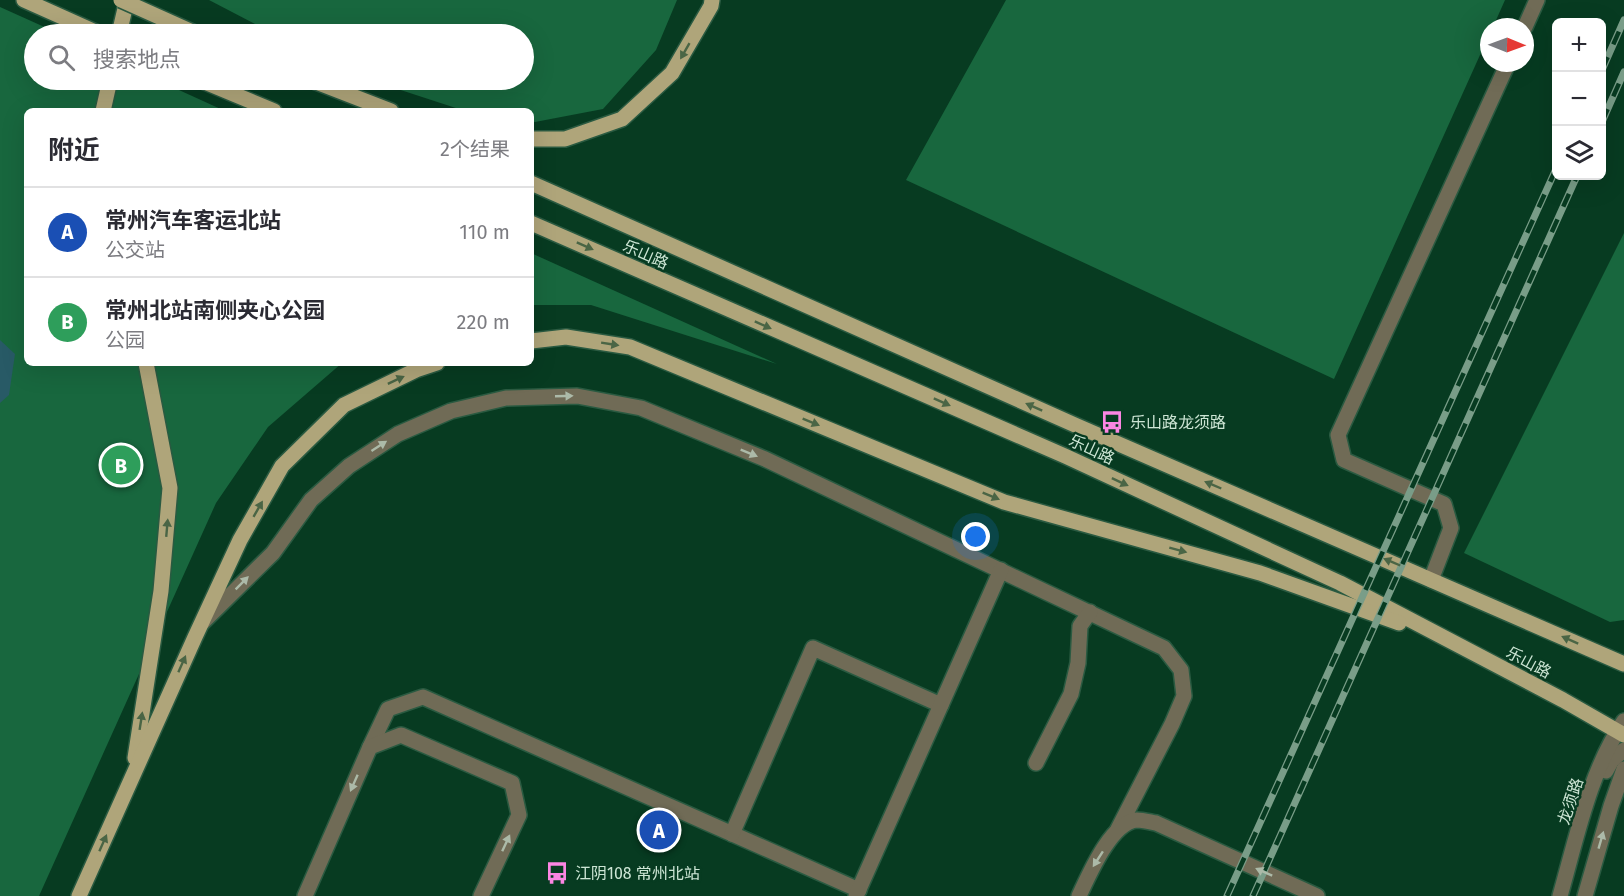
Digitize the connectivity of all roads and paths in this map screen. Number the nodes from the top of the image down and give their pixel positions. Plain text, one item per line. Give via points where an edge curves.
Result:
1 (24, 0) edge
2 (121, 0) edge
3 (127, 0) edge
4 (712, 0) edge
5 (1537, 0) edge
6 (1529, 18) edge
7 (78, 24) edge
8 (121, 24) edge
9 (175, 24) edge
10 (1504, 72) edge
11 (108, 90) edge
12 (224, 90) edge
13 (321, 90) edge
14 (337, 90) edge
15 (104, 108) edge
16 (267, 108) edge
17 (362, 108) edge
18 (383, 108) edge
19 (534, 139) edge
20 (534, 184) edge
21 (534, 224) edge
22 (534, 341) edge
23 (147, 366) edge
24 (428, 366) edge
25 (1001, 570) junction
26 (1431, 580) junction
27 (1090, 612) junction
28 (201, 624) junction
29 (1452, 642) junction
30 (1624, 664) edge
31 (941, 705) junction
32 (1622, 729) edge
33 (370, 747) junction
34 (1624, 750) edge
35 (1036, 763) dead end
36 (1624, 769) edge
37 (131, 779) junction
38 (1584, 810) junction
39 (1118, 829) junction
40 (732, 834) junction
41 (857, 893) edge
42 (79, 896) edge
43 (305, 896) edge
44 (481, 896) edge
45 (1079, 896) edge
46 (1317, 896) edge
47 (1560, 896) edge
48 (1585, 896) edge

1 - 7 main road
2 - 9 main road, bridge
3 - 8 main road
4 -> 19 main road via 672,73 622,119 565,139
5 - 6 street
10 - 26 street via 1338,435 1344,460 1444,504 1451,528
11 - 15 main road
12 - 16 main road
13 - 17 main road
14 - 18 main road
26 -> 20 main road, 乐山路
21 -> 29 main road, 乐山路 via 1075,461 1340,583
22 -> 29 main road via 566,337 630,347 1004,502 1260,573
37 -> 23 main road via 161,591 170,488
28 -> 24 main road via 240,540 282,466 344,405
25 - 27 street
28 -> 25 street via 273,553 310,501 349,466 398,434 451,411 506,398 577,396 641,408 765,459
25 - 31 street
30 -> 26 main road, 乐山路
27 - 35 street via 1080,626 1071,694
27 - 39 street via 1164,648 1181,670 1184,696
37 -> 28 main road
29 - 32 main road, 乐山路
31 - 40 street via 813,648
31 - 41 street
32 - 38 street, 龙须路
33 - 40 street via 388,709 423,697
33 -> 43 street
44 -> 33 street via 519,815 512,783 401,735
34 - 38 street via 1612,760
48 -> 36 street
42 -> 37 main road
38 - 47 street, 龙须路
39 -> 45 street
46 -> 39 street via 1156,823 1136,820
40 - 41 street

